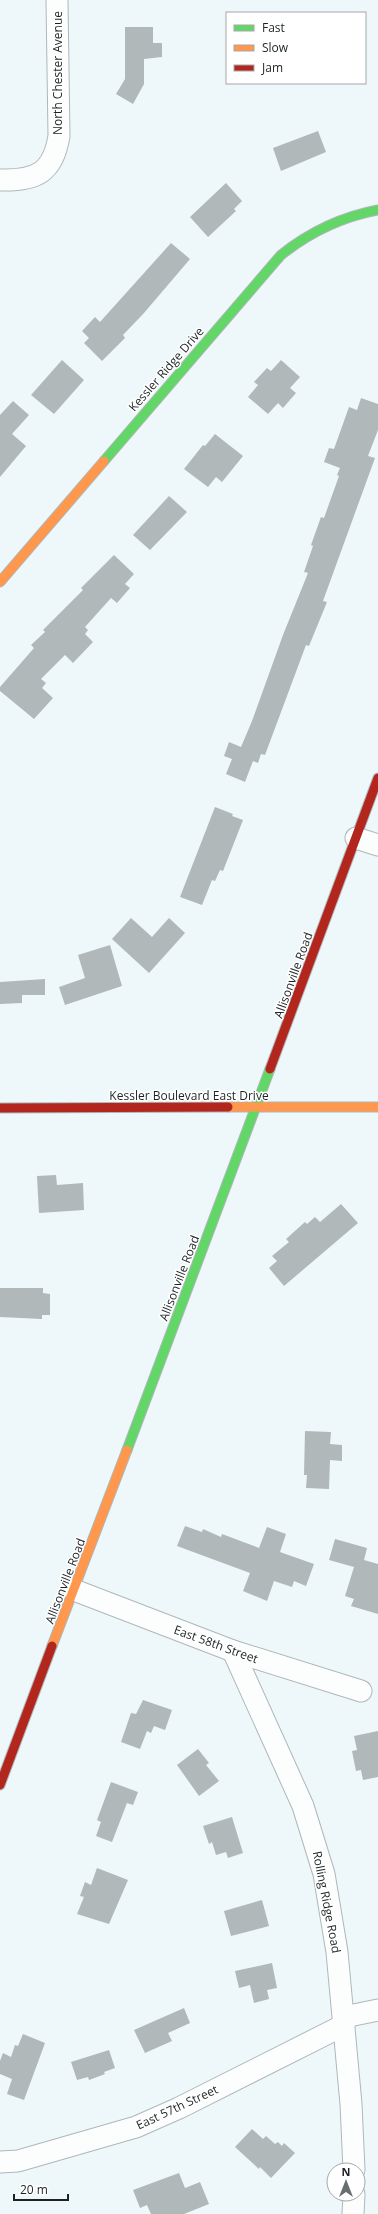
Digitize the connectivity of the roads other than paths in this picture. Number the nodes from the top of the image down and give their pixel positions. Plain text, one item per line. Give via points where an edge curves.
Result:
1 (57, 0) edge
2 (0, 180) edge
3 (378, 210) edge
4 (0, 582) edge
5 (378, 778) edge
6 (356, 838) junction
7 (378, 845) edge
8 (256, 1107) junction
9 (378, 1107) edge
10 (0, 1108) edge
11 (74, 1590) junction
12 (233, 1652) junction
13 (361, 1692) dead end
14 (0, 1785) edge
15 (378, 2010) edge
16 (344, 2021) junction
17 (0, 2162) edge
18 (354, 2162) edge
19 (354, 2202) edge
20 (353, 2214) edge

1 - 2 street, North Chester Avenue via 59,136 56,149 47,168 32,176
3 - 4 main road, Kessler Ridge Drive via 345,216 314,230 281,255
5 - 6 main road, Allisonville Road
6 - 7 street
6 - 8 main road, Allisonville Road
8 - 9 main road, Kessler Boulevard East Drive
8 - 10 main road, Kessler Boulevard East Drive
8 - 11 main road, Allisonville Road
11 - 12 street, East 58th Street
11 - 14 main road, Allisonville Road
12 - 13 street, East 58th Street
12 - 16 street, Rolling Ridge Road via 303,1806 317,1848 332,1915
15 - 16 street, East 57th Street
16 - 17 street, East 57th Street via 179,2108 136,2127 18,2161
16 - 18 street, Rolling Ridge Road
19 - 20 street

